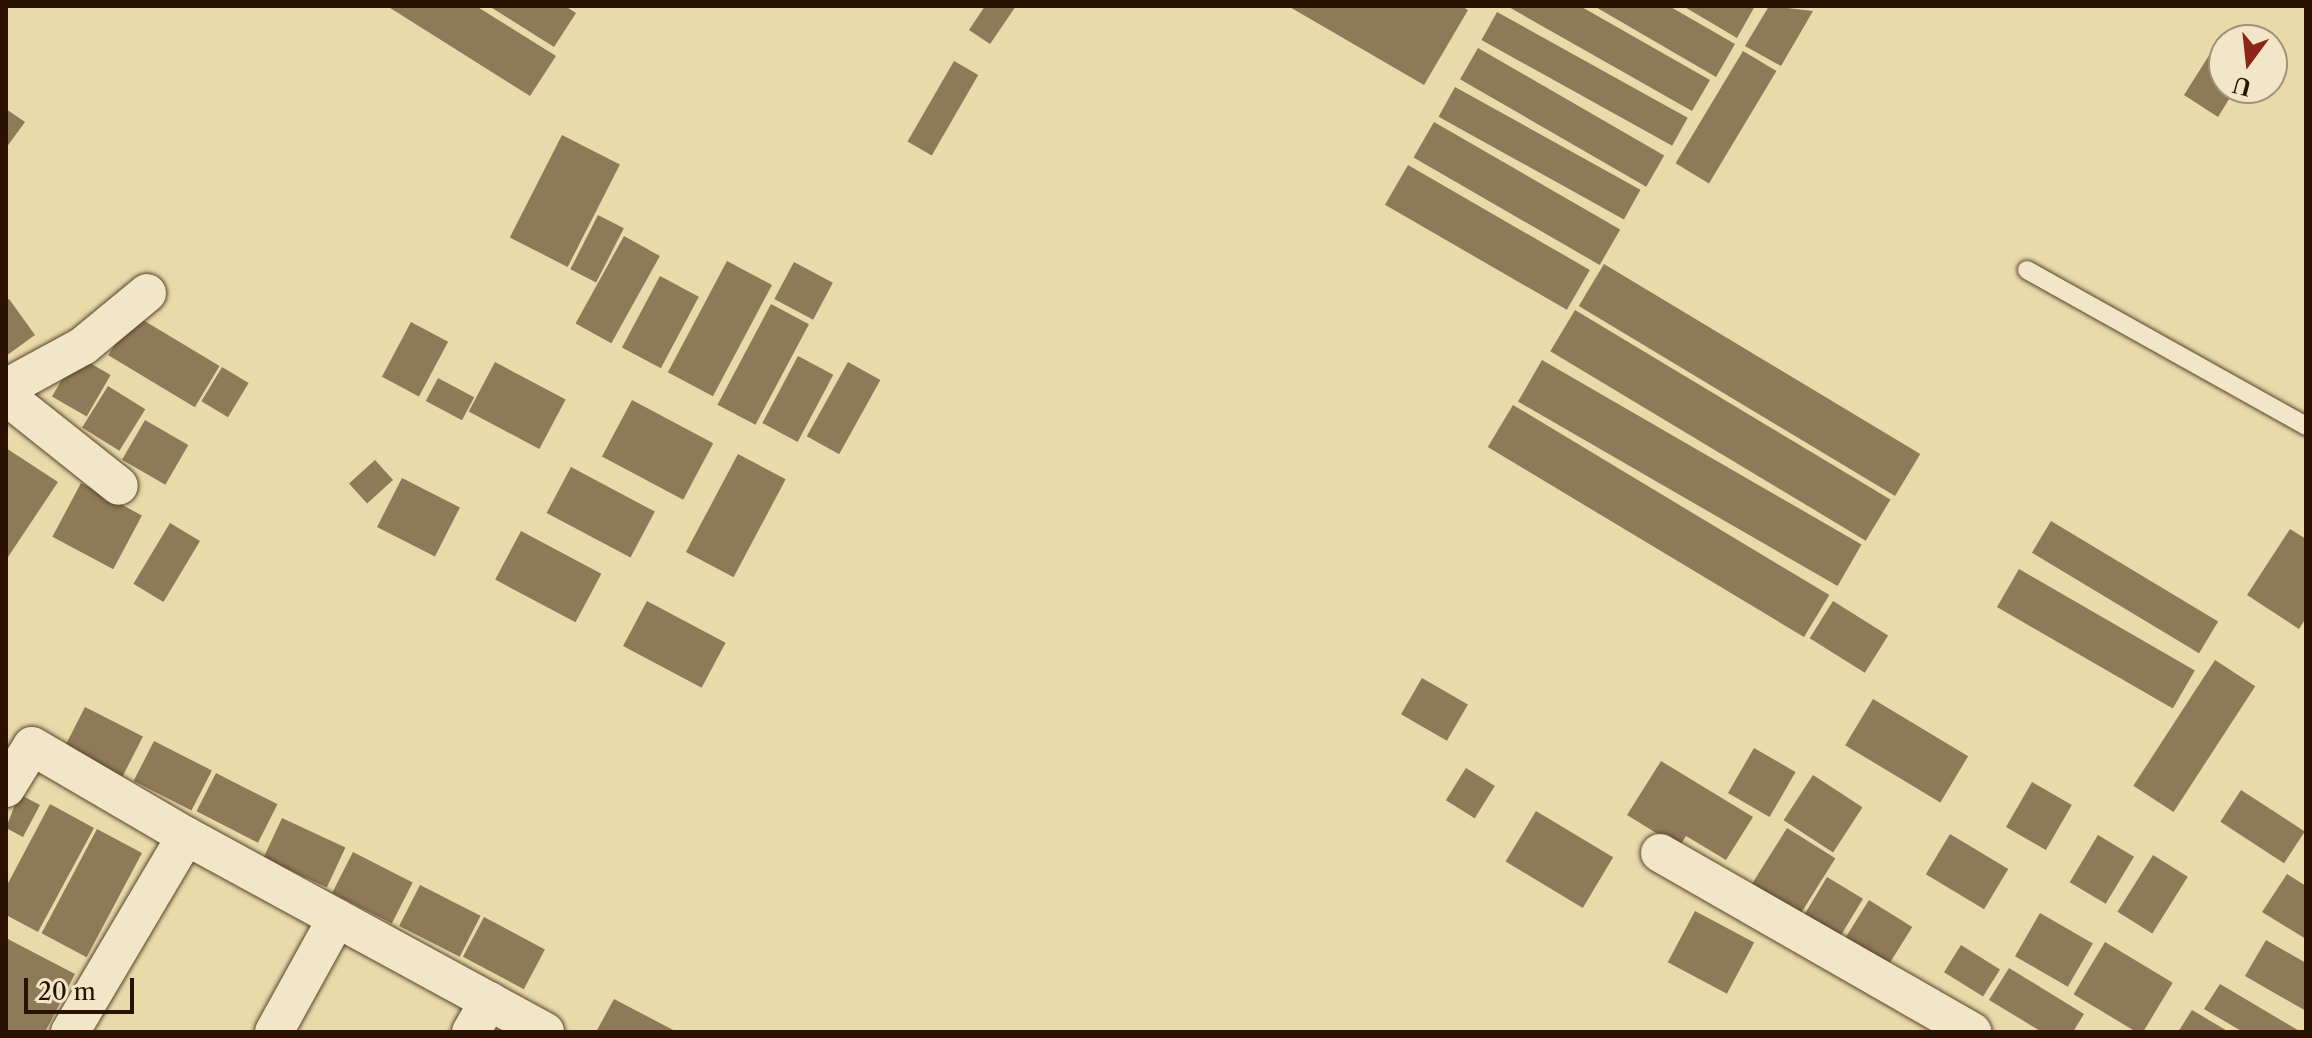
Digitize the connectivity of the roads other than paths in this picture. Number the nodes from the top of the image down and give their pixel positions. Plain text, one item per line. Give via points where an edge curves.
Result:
1 (2027, 270) dead end
2 (147, 293) dead end
3 (6, 388) edge
4 (6, 396) edge
5 (2306, 426) edge
6 (119, 486) dead end
7 (6, 788) edge
8 (186, 836) junction
9 (1660, 853) dead end
10 (337, 918) junction
11 (480, 1017) edge
12 (70, 1032) edge
13 (274, 1032) edge
14 (545, 1032) edge
15 (1972, 1032) edge

1 - 5 lane
2 - 3 street via 83,346
4 - 6 street
7 - 8 street via 32,746
8 - 10 street
8 - 12 street
9 - 15 street
10 - 11 street
10 - 13 street
11 - 14 street

